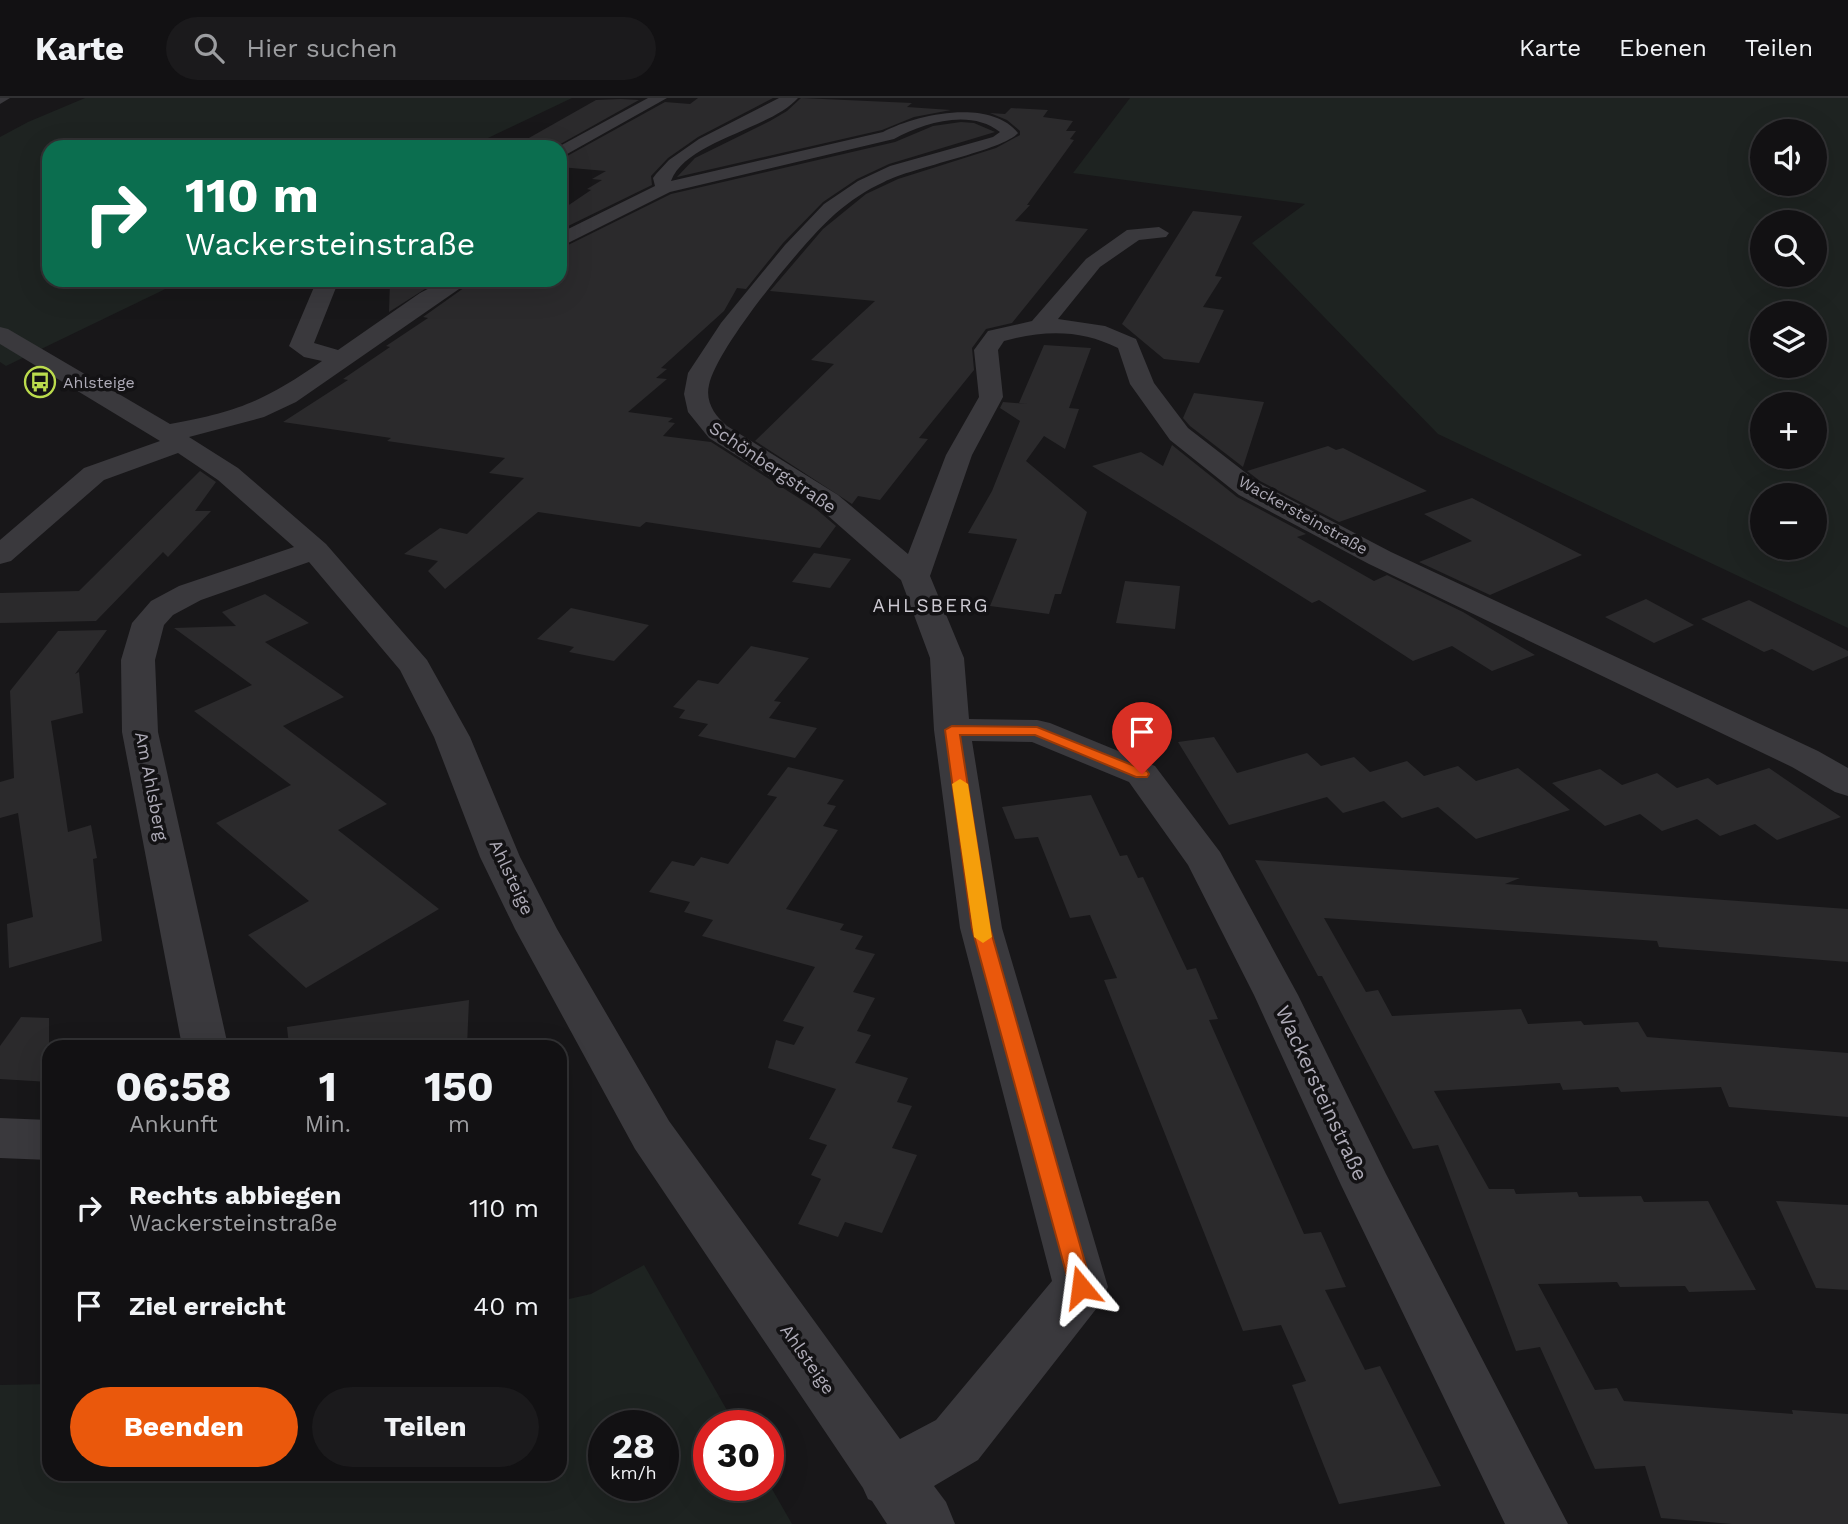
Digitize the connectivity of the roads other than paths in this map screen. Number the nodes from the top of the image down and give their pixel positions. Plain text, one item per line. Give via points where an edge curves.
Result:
1 (659, 98) edge
2 (790, 98) edge
3 (567, 149) edge
4 (664, 188) junction
5 (1159, 233) dead end
6 (567, 237) edge
7 (325, 287) edge
8 (448, 287) edge
9 (1040, 326) junction
10 (0, 334) edge
11 (340, 358) junction
12 (172, 438) junction
13 (315, 550) junction
14 (0, 555) edge
15 (915, 576) junction
16 (952, 730) junction
17 (1848, 784) edge
18 (204, 1040) edge
19 (0, 1138) edge
20 (42, 1140) edge
21 (889, 1478) junction
22 (924, 1524) edge
23 (1537, 1524) edge

1 - 3 street
2 - 4 street via 681,157 662,178
4 - 6 street, Schönbergstraße
4 - 15 street, Schönbergstraße via 888,136 922,120 978,118 1008,128 1010,133 999,139 884,175 821,216 755,294 696,384 704,421 828,501
5 - 9 street via 1134,234 1093,262
7 - 11 street via 301,346
8 - 11 street
9 - 15 street, Wackersteinstraße via 996,336 986,350 991,397 959,455
9 - 17 street, Wackersteinstraße via 1095,329 1128,344 1142,384 1180,434 1250,489 1380,558 1805,759
10 - 12 street, Ahlsteige
11 - 12 street via 287,397
12 - 13 street, Ahlsteige via 228,474
12 - 14 street via 94,474
13 - 18 street, Am Ahlsberg via 190,593 162,608 148,623 138,660 140,732
13 - 21 street, Ahlsteige via 415,667 452,737 500,856 536,929 652,1135
15 - 16 street, Schönbergstraße via 947,658
16 - 21 street, Schönbergstraße via 981,928 1081,1287 957,1440
16 - 23 street, Wackersteinstraße via 1037,731 1142,774 1206,861
19 - 20 street
21 - 22 street, Ahlsteige

